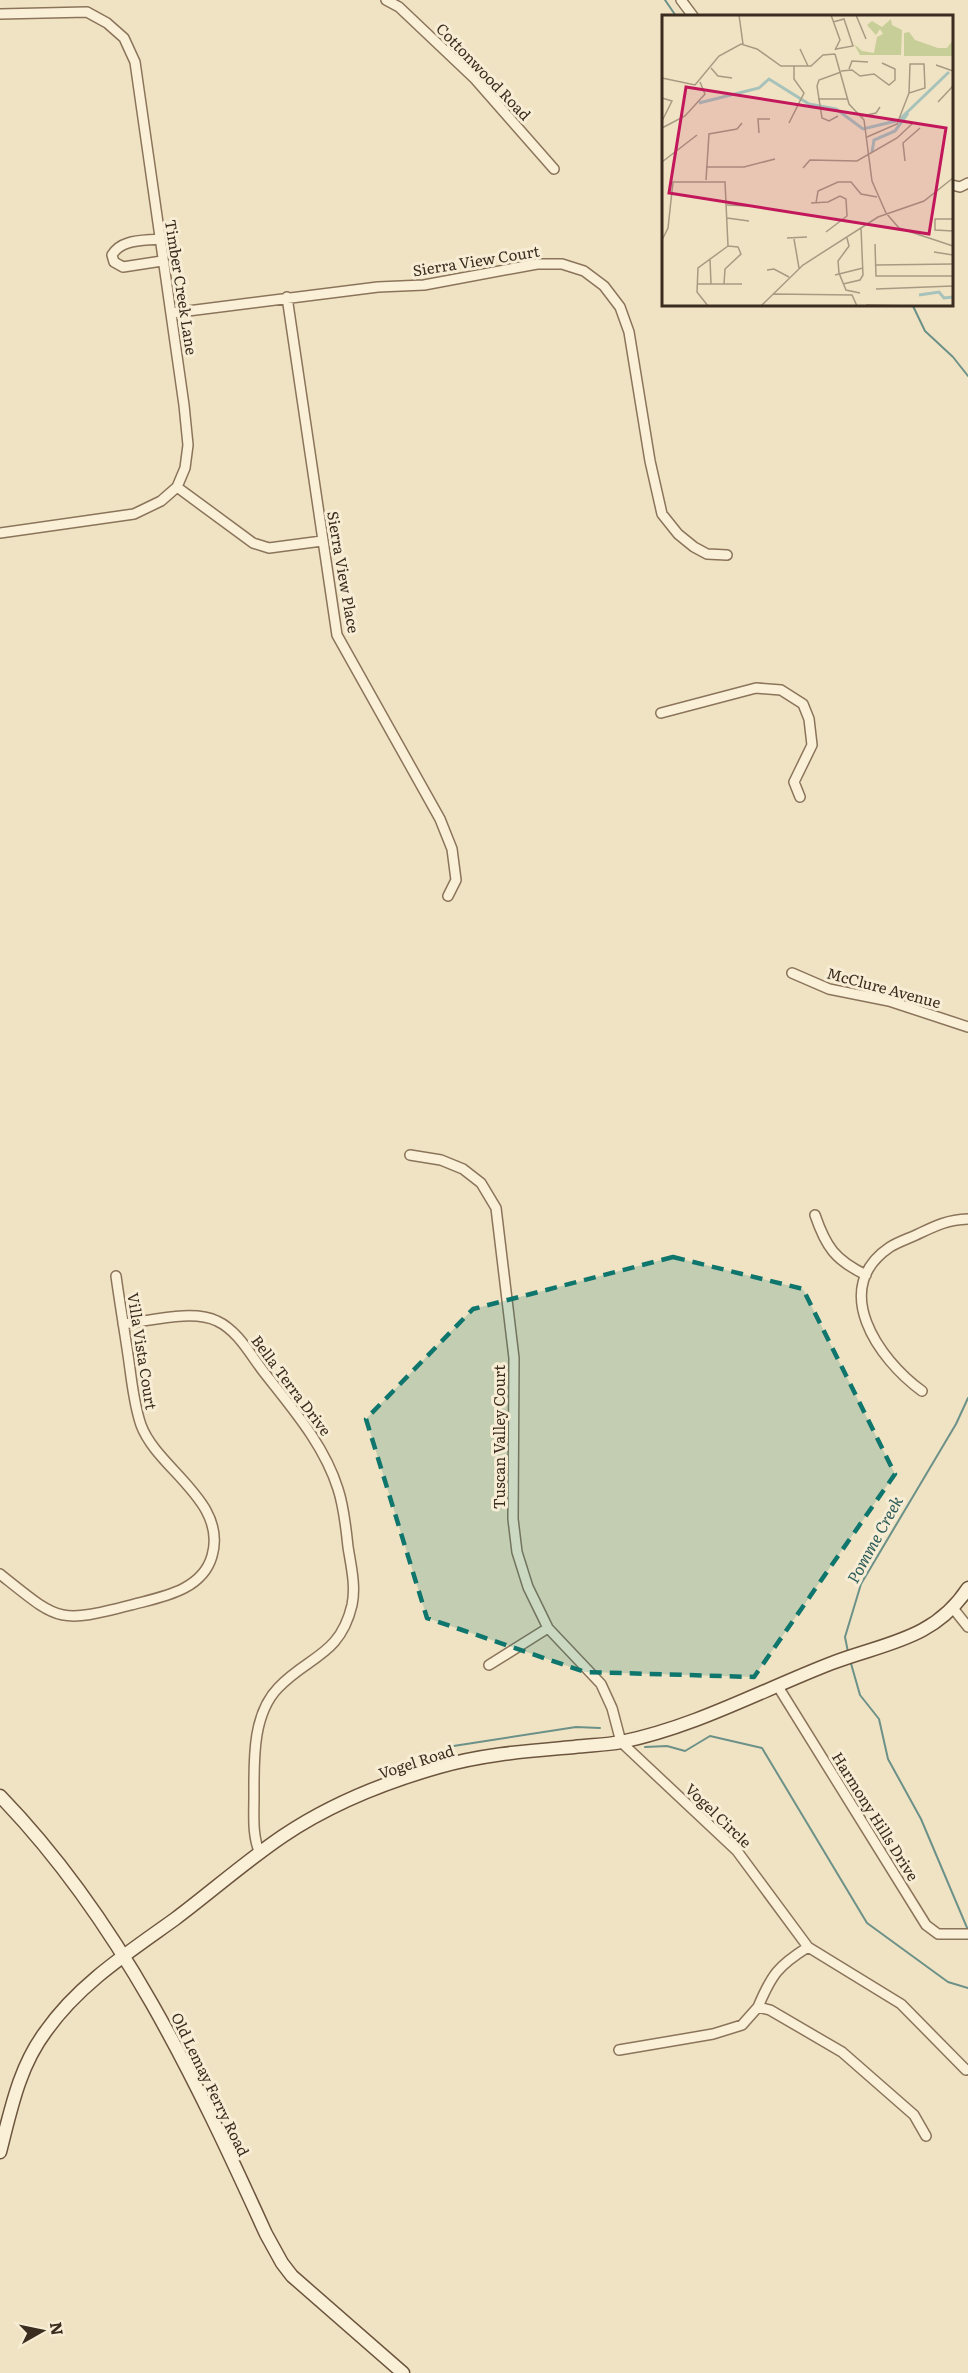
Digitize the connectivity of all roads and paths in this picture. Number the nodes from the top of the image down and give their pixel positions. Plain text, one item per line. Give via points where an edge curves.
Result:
1 (386, 0) edge
2 (681, 0) edge
3 (0, 14) edge
4 (692, 15) edge
5 (554, 169) dead end
6 (968, 183) edge
7 (953, 185) edge
8 (159, 239) junction
9 (162, 261) junction
10 (287, 297) junction
11 (172, 313) junction
12 (177, 487) junction
13 (0, 533) edge
14 (322, 541) junction
15 (727, 555) dead end
16 (662, 713) dead end
17 (800, 797) dead end
18 (448, 896) dead end
19 (792, 973) dead end
20 (968, 1027) edge
21 (410, 1155) dead end
22 (815, 1215) dead end
23 (968, 1219) edge
24 (866, 1275) junction
25 (116, 1276) dead end
26 (123, 1324) junction
27 (922, 1390) dead end
28 (0, 1574) edge
29 (968, 1588) edge
30 (952, 1607) junction
31 (968, 1627) edge
32 (548, 1628) junction
33 (489, 1665) dead end
34 (777, 1685) junction
35 (621, 1742) junction
36 (0, 1796) edge
37 (260, 1854) junction
38 (963, 1934) edge
39 (808, 1947) junction
40 (125, 1955) junction
41 (758, 2007) junction
42 (618, 2050) dead end
43 (966, 2070) dead end
44 (926, 2136) dead end
45 (0, 2152) edge
46 (403, 2373) edge

1 - 5 street, Cottonwood Road via 399,7 476,80
2 - 4 street
3 - 8 street, Timber Creek Lane via 87,12 107,22 124,38 135,62
6 - 7 street
8 - 9 street, Timber Creek Lane
8 - 9 street via 116,247 112,255 114,262 123,267
9 - 11 street, Timber Creek Lane
10 - 11 street, Sierra View Court
10 - 14 street, Sierra View Place
10 - 15 street, Sierra View Court via 378,286 424,285 537,264 562,264 585,270 620,307 629,333 662,514 694,547 707,554
11 - 12 street, Timber Creek Lane via 188,445
12 - 13 street via 134,514
12 - 14 street via 253,543 269,548
14 - 18 street, Sierra View Place via 337,635 440,819 452,849 456,880
16 - 17 street via 756,688 781,690 803,704 809,719 812,745 794,782
19 - 20 street, McClure Avenue via 829,989 889,1001
21 - 32 street, Tuscan Valley Court via 441,1160 463,1169 481,1184 495,1208 513,1358 513,1519 517,1552 528,1587
22 - 24 street via 835,1254 847,1266
23 - 24 street via 949,1220 891,1246
24 - 27 street via 862,1309 866,1324 901,1376
25 - 26 street, Villa Vista Court
26 - 28 street, Villa Vista Court via 141,1425 153,1447 209,1515 214,1538 207,1568 193,1583 174,1593 72,1617 40,1606
26 - 37 street, Bella Terra Drive via 198,1316 226,1326 316,1441 338,1489 353,1577 352,1604 336,1640 285,1681 264,1711 254,1754 254,1828
29 - 30 main road, Vogel Road
30 - 31 street
30 - 34 main road, Vogel Road via 921,1632
32 - 33 street
32 - 35 street, Tuscan Valley Court via 601,1684
34 - 35 main road, Vogel Road via 691,1722
34 - 38 street, Harmony Hills Drive via 926,1925 938,1934
35 - 37 main road, Vogel Road via 493,1755 440,1766 341,1804 283,1836
35 - 39 street, Vogel Circle via 737,1851
36 - 40 main road, Old Lemay Ferry Road via 73,1883
37 - 40 main road, Vogel Road
39 - 41 street via 770,1978
39 - 43 street, Vogel Circle via 901,2004
40 - 45 main road, Vogel Road via 74,1998 46,2030 16,2089
40 - 46 main road, Old Lemay Ferry Road via 170,2033 282,2263 304,2288
41 - 42 street via 742,2025 713,2034
41 - 44 street via 770,2010 842,2052 914,2115

